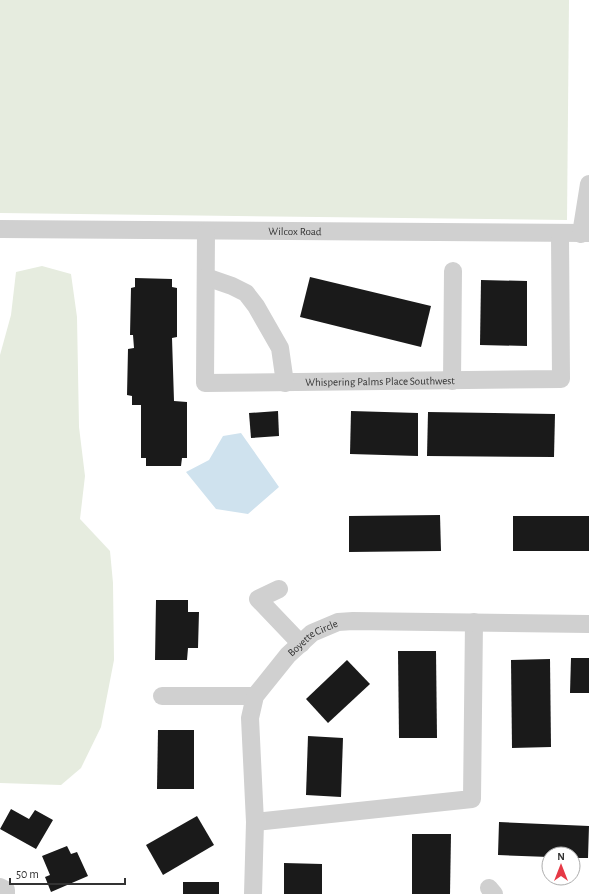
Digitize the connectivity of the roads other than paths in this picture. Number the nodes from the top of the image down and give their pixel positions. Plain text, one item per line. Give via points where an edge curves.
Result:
1 (589, 184) edge
2 (0, 229) edge
3 (206, 232) junction
4 (560, 234) junction
5 (585, 234) edge
6 (453, 271) dead end
7 (206, 277) junction
8 (452, 381) junction
9 (285, 383) junction
10 (279, 589) dead end
11 (474, 622) junction
12 (589, 624) edge
13 (302, 644) junction
14 (162, 696) dead end
15 (255, 696) junction
16 (255, 822) junction
17 (253, 894) edge

1 - 5 street
2 - 3 street, Wilcox Road
3 - 4 street, Wilcox Road
3 - 7 street, Whispering Palms Place Southwest
4 - 5 street, Wilcox Road
4 - 8 street, Whispering Palms Place Southwest via 561,379
6 - 8 street
7 - 9 street via 232,286 249,297 280,348
7 - 9 street, Whispering Palms Place Southwest via 205,383
8 - 9 street, Whispering Palms Place Southwest
10 - 13 street via 258,599
11 - 12 street, Boyette Circle
11 - 13 street, Boyette Circle via 338,622 312,633
11 - 16 street via 472,799
13 - 15 street, Boyette Circle via 288,655
14 - 15 street
15 - 16 street, Boyette Circle via 250,718
16 - 17 street, Boyette Circle

